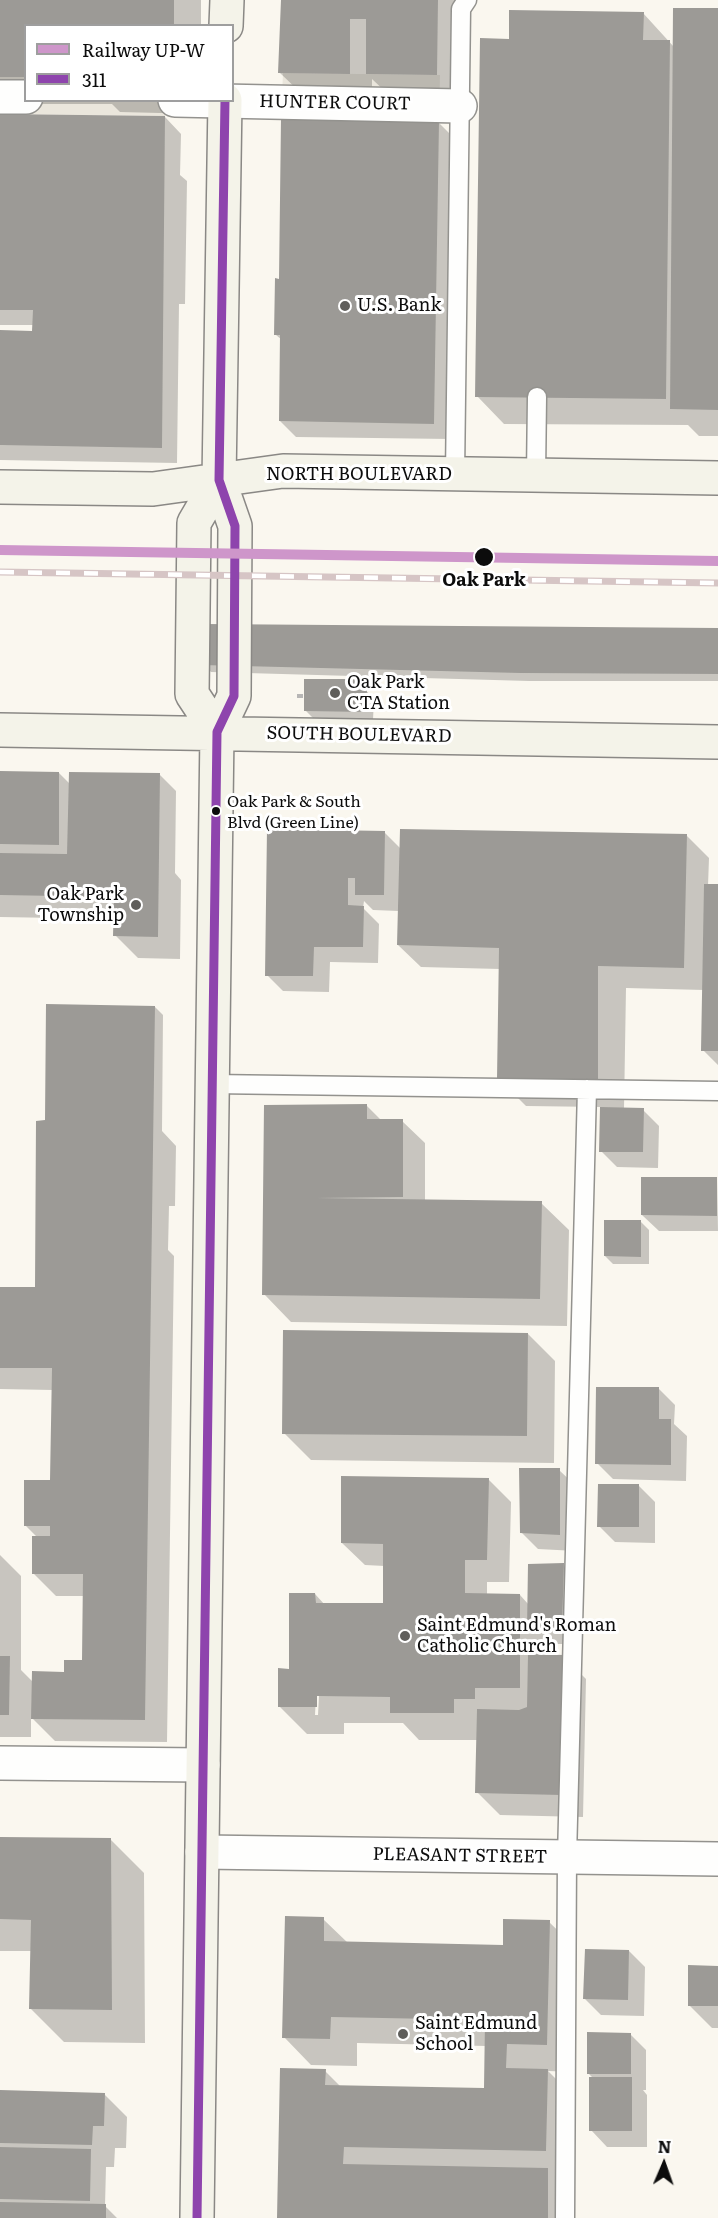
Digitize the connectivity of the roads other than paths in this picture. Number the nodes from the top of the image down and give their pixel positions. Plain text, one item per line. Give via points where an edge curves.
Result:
1 (227, 0) edge
2 (467, 0) edge
3 (226, 24) edge
4 (0, 97) edge
5 (24, 97) edge
6 (234, 101) edge
7 (225, 102) edge
8 (460, 106) junction
9 (537, 397) dead end
10 (454, 474) junction
11 (536, 475) junction
12 (718, 478) edge
13 (219, 480) junction
14 (0, 487) edge
15 (0, 730) edge
16 (216, 732) junction
17 (718, 742) edge
18 (212, 1084) junction
19 (587, 1089) junction
20 (718, 1091) edge
21 (0, 1763) edge
22 (203, 1765) junction
23 (202, 1852) junction
24 (567, 1857) junction
25 (718, 1859) edge
26 (197, 2218) edge
27 (564, 2218) edge

1 - 3 street
2 - 8 lane via 461,9
4 - 5 street
6 - 8 street, HUNTER COURT
7 - 13 street
8 - 10 lane
9 - 11 lane
10 - 11 street, NORTH BOULEVARD
10 - 13 street, NORTH BOULEVARD via 283,471
11 - 12 street, NORTH BOULEVARD
13 - 14 street, NORTH BOULEVARD via 153,489
13 - 16 street via 235,526 234,696
15 - 16 street, SOUTH BOULEVARD
16 - 17 street, SOUTH BOULEVARD
16 - 18 street
18 - 19 lane
18 - 22 street
19 - 20 lane
19 - 24 lane
21 - 22 street
22 - 23 street
23 - 24 street, PLEASANT STREET
23 - 26 street
24 - 25 street, PLEASANT STREET
24 - 27 lane

